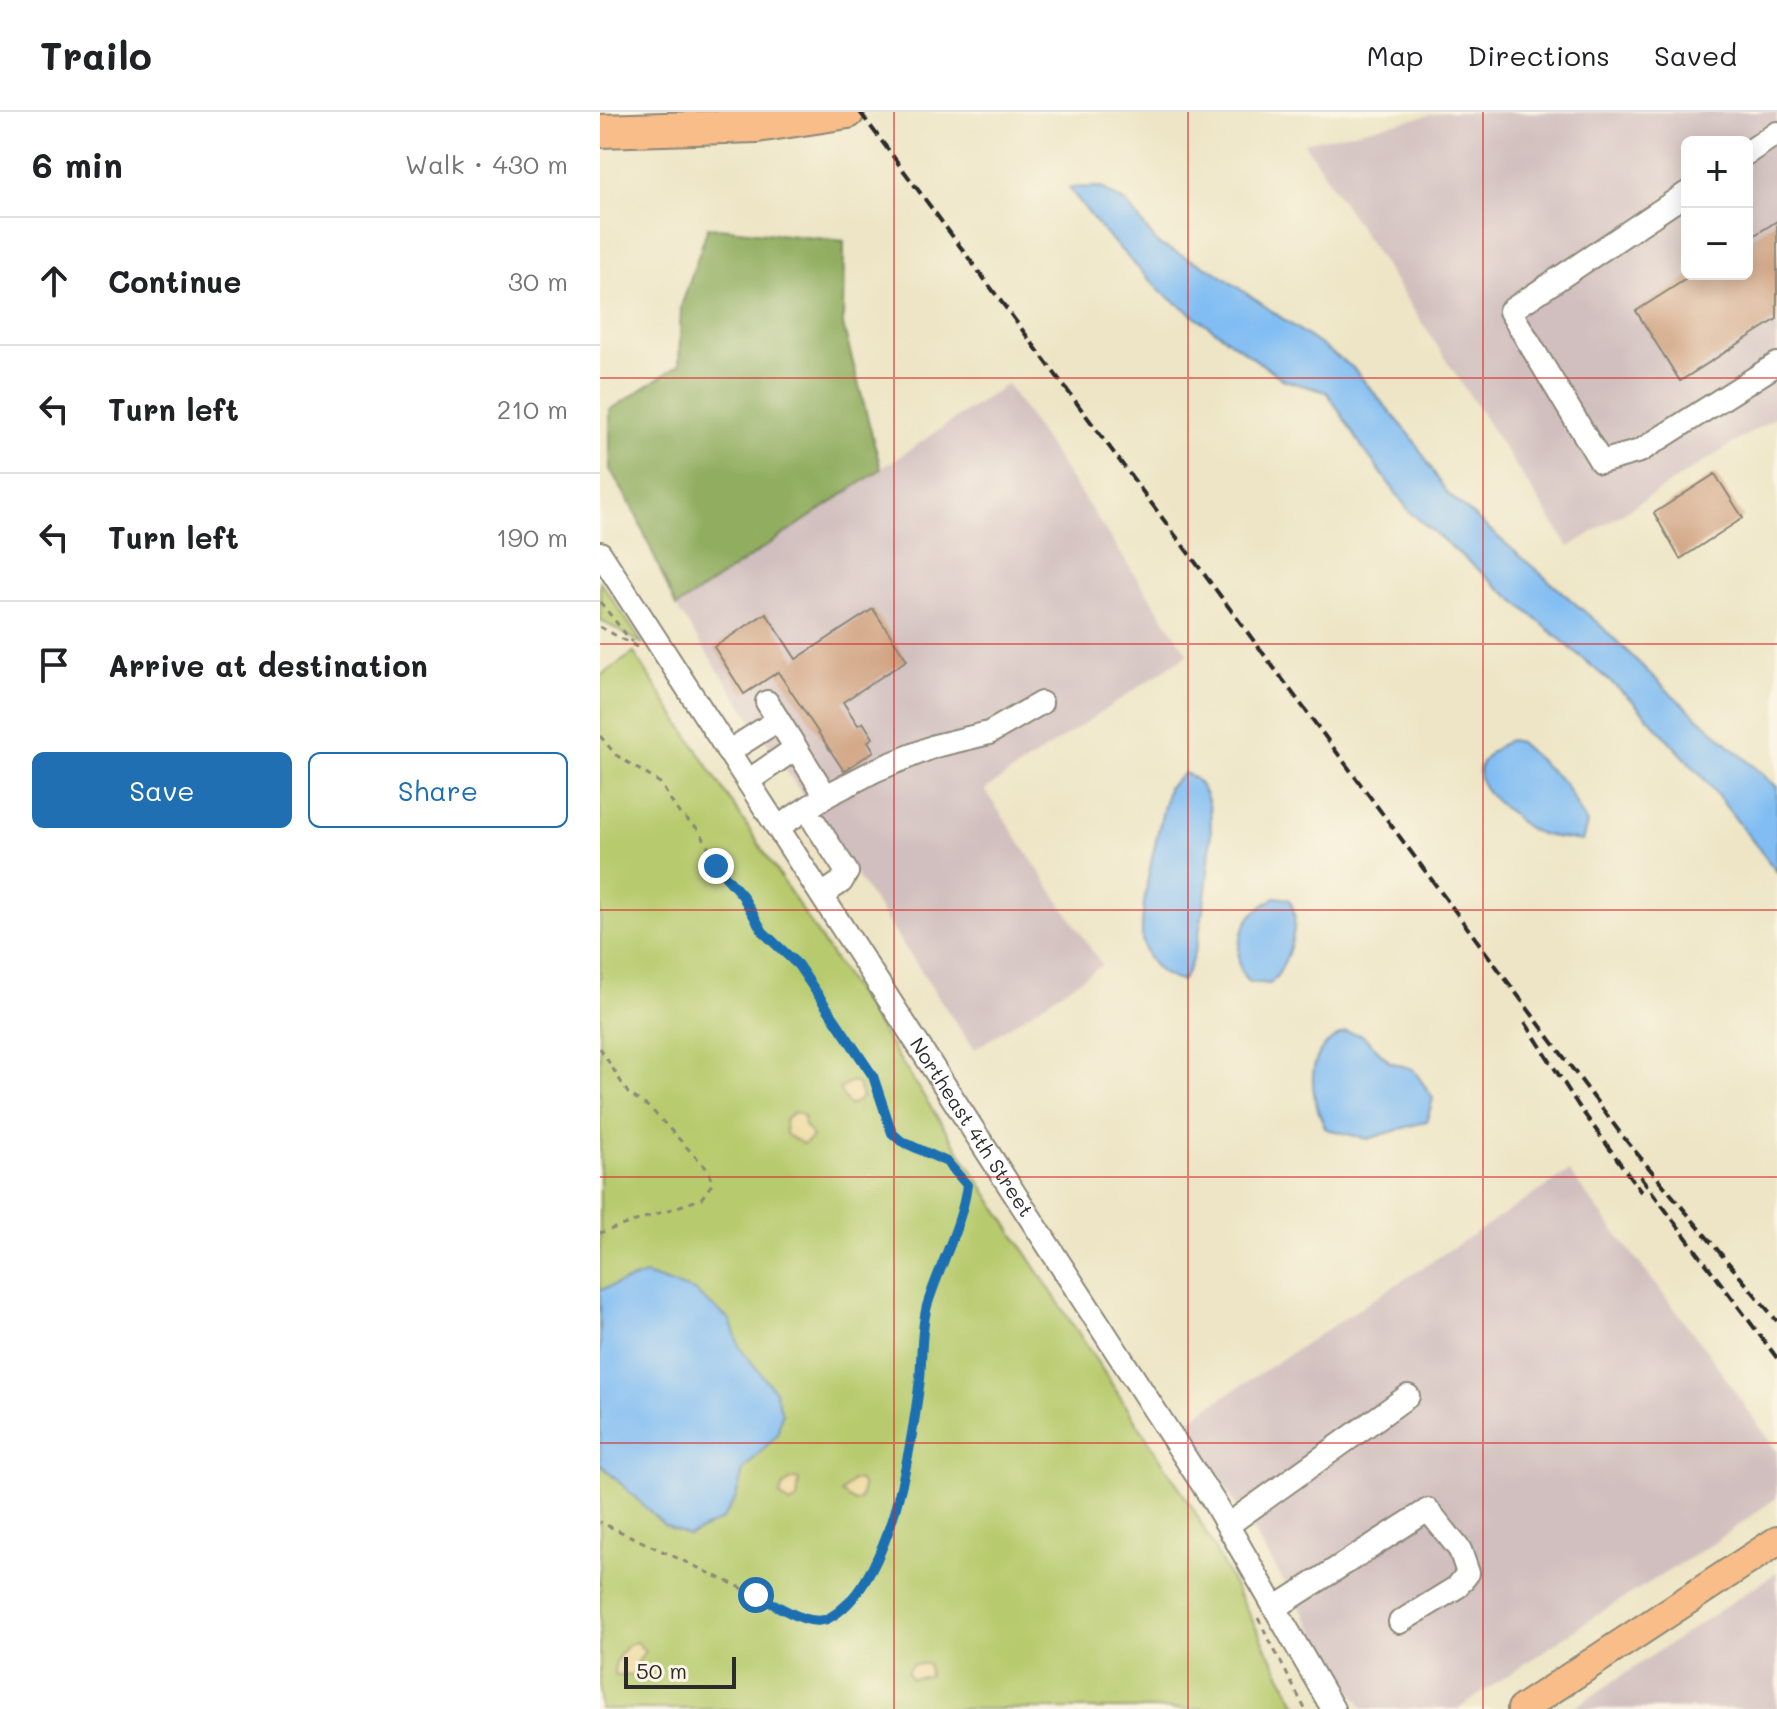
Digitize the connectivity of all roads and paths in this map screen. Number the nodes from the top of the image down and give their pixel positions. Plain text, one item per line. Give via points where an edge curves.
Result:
1 (670, 112) edge
2 (848, 112) edge
3 (600, 122) edge
4 (600, 131) edge
5 (1777, 133) edge
6 (1753, 149) edge
7 (1681, 197) edge
8 (1777, 364) edge
9 (600, 553) edge
10 (600, 602) edge
11 (635, 645) dead end
12 (1041, 703) dead end
13 (600, 736) edge
14 (796, 748) junction
15 (728, 752) junction
16 (748, 781) junction
17 (826, 796) junction
18 (815, 823) dead end
19 (778, 827) junction
20 (822, 895) junction
21 (600, 1048) edge
22 (600, 1233) edge
23 (1408, 1396) dead end
24 (600, 1522) edge
25 (1228, 1525) junction
26 (1777, 1541) edge
27 (1275, 1608) junction
28 (1400, 1622) dead end
29 (1333, 1709) edge
30 (1522, 1709) edge

1 - 3 highway
2 - 4 highway via 757,126
5 - 6 street
7 - 8 street via 1510,311 1601,462 1640,451
9 - 15 street, Northeast 4th Street
10 - 11 path
12 - 17 street via 989,733 935,746
13 - 24 path via 616,755 660,783 679,813 700,831 723,877 742,895 763,932 798,965 873,1076 892,1133 947,1162 967,1185 927,1308 899,1495 885,1544 861,1587 837,1612 810,1620
14 - 15 street via 772,711
14 - 16 street
14 - 17 street
15 - 16 street, Northeast 4th Street
16 - 19 street, Northeast 4th Street
17 - 19 street
18 - 20 street via 847,872
19 - 20 street, Northeast 4th Street
20 - 25 street, Northeast 4th Street
21 - 22 path via 628,1093 650,1108 709,1171 712,1184 701,1199
23 - 25 street
25 - 27 street, Northeast 4th Street
26 - 30 main road
27 - 28 street via 1428,1510 1460,1550 1468,1573 1457,1587
27 - 29 street, Northeast 4th Street

